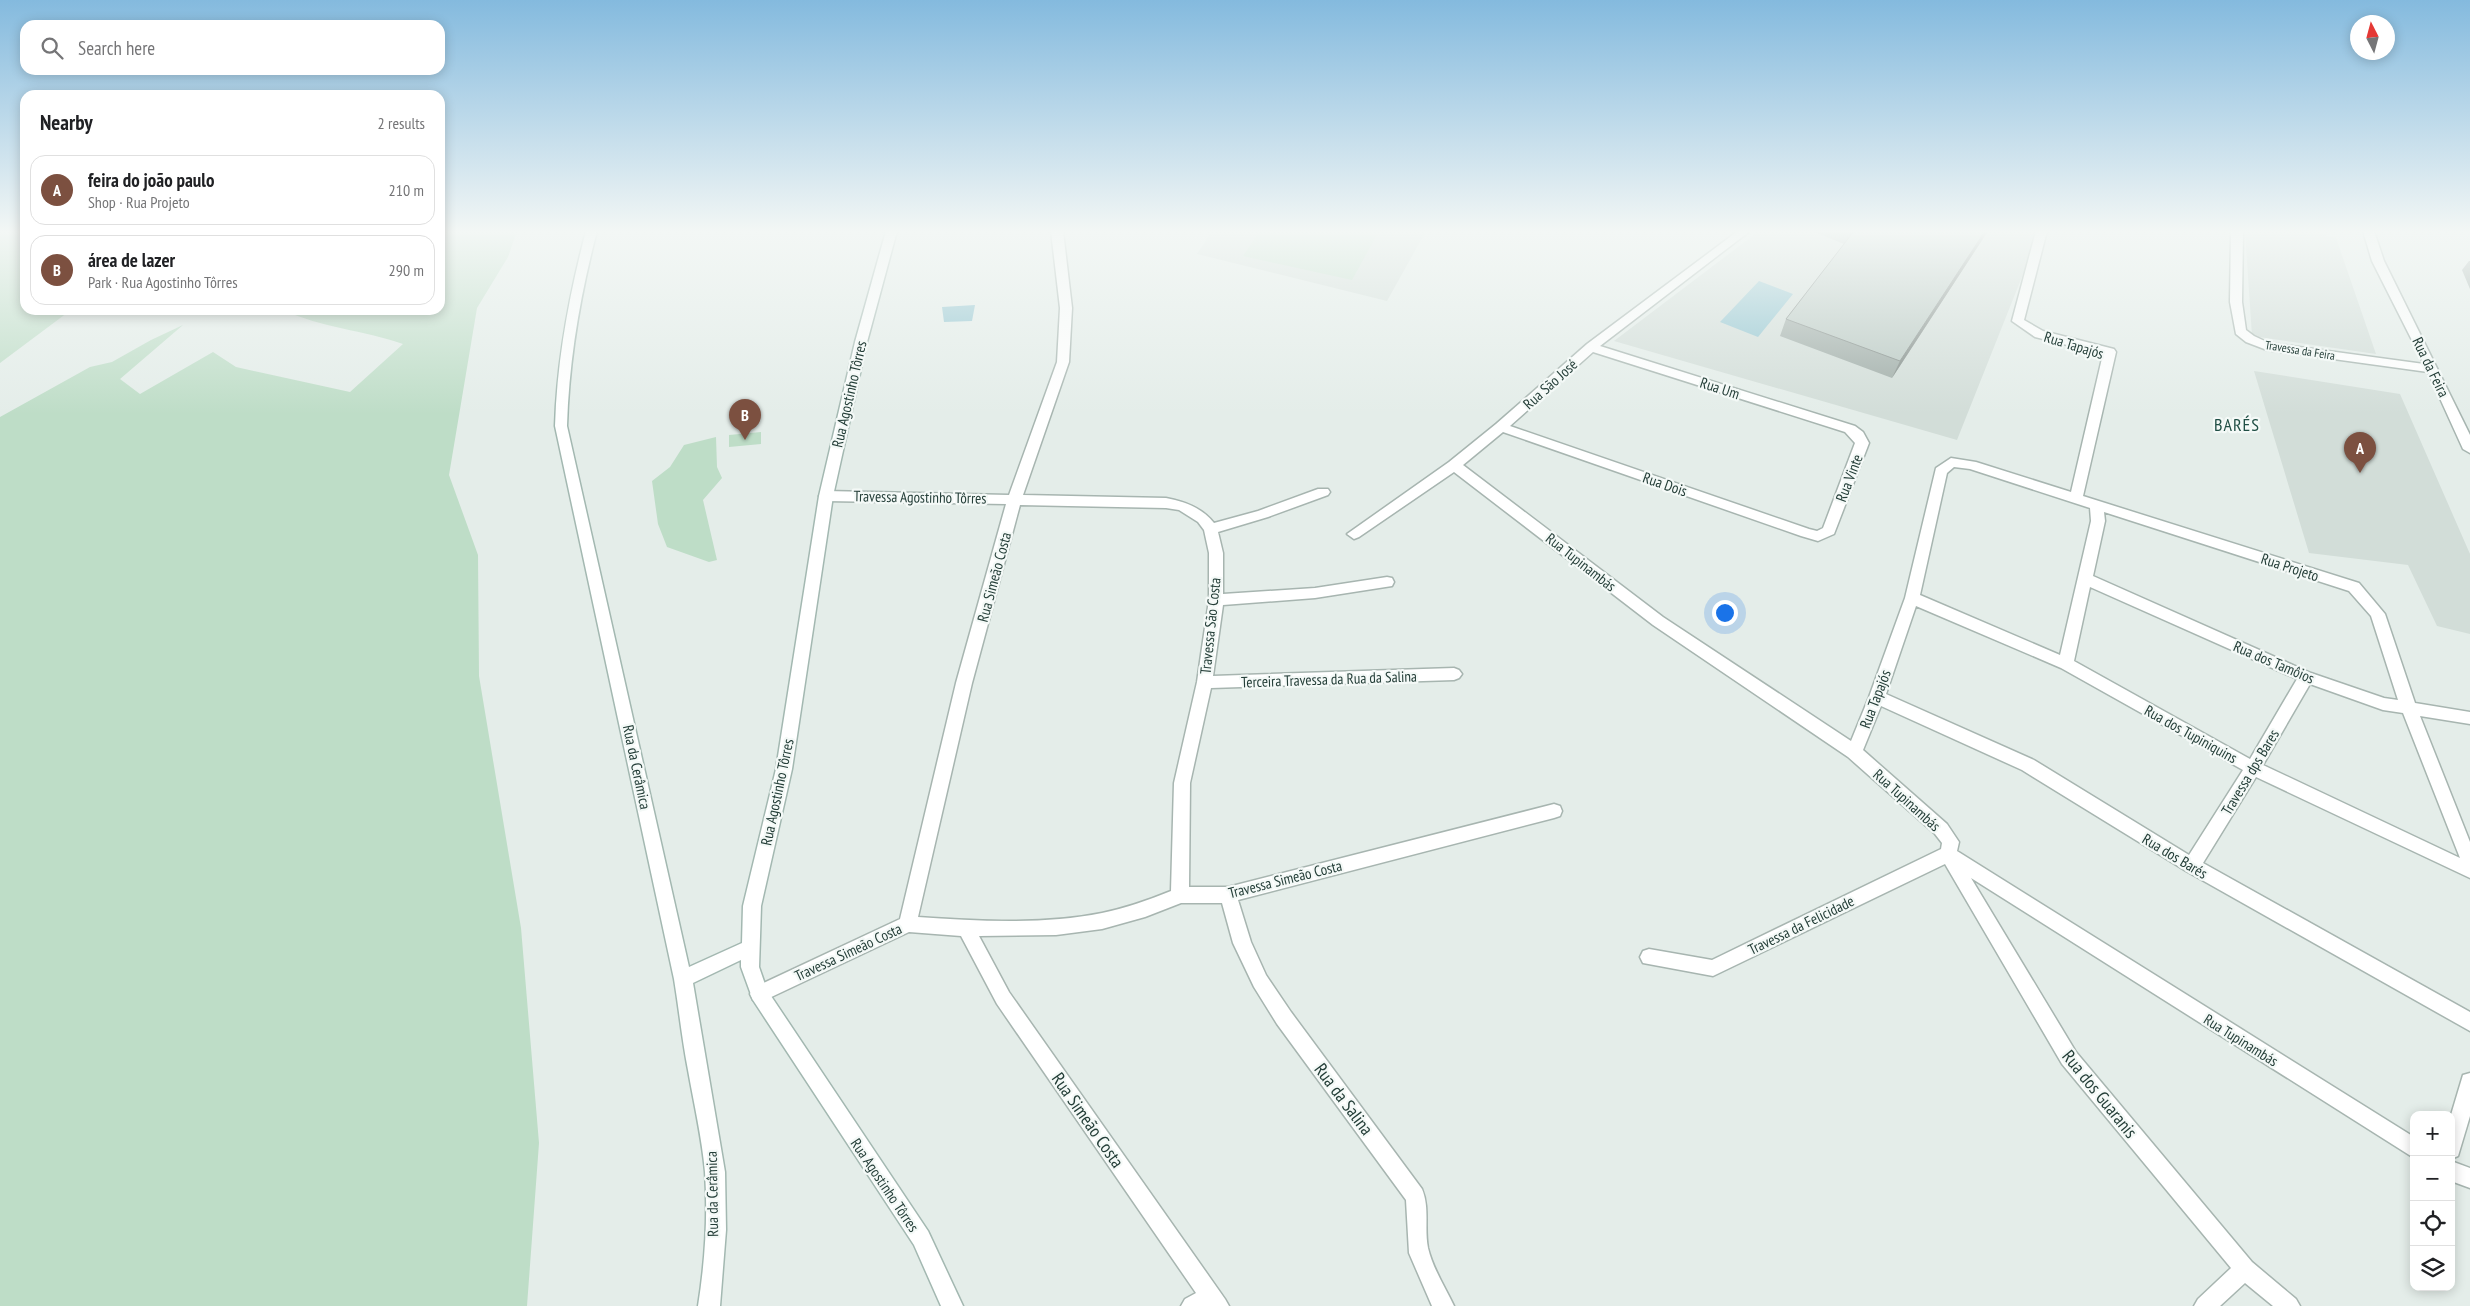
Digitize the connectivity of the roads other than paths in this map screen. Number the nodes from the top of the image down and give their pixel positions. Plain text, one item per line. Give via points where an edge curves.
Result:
1 (577, 292) edge
2 (875, 292) edge
3 (1064, 292) edge
4 (1664, 292) edge
5 (2026, 292) edge
6 (2236, 292) edge
7 (2394, 292) edge
8 (1591, 347) junction
9 (2433, 369) junction
10 (1501, 428) junction
11 (1850, 429) joint
12 (2470, 449) edge
13 (1454, 465) junction
14 (1941, 471) joint
15 (1323, 492) dead end
16 (826, 496) junction
17 (1015, 498) junction
18 (2076, 499) junction
19 (2097, 506) junction
20 (1211, 529) junction
21 (1829, 531) joint
22 (1354, 534) dead end
23 (2086, 579) junction
24 (1387, 582) dead end
25 (1912, 598) junction
26 (1216, 600) junction
27 (2066, 664) junction
28 (1454, 674) dead end
29 (2306, 677) junction
30 (1205, 682) junction
31 (1877, 697) junction
32 (2409, 709) junction
33 (2470, 718) edge
34 (1854, 752) junction
35 (2253, 768) junction
36 (1554, 811) dead end
37 (1948, 854) junction
38 (2470, 863) edge
39 (2192, 866) junction
40 (2470, 871) edge
41 (1180, 895) junction
42 (1228, 895) junction
43 (908, 924) junction
44 (966, 928) junction
45 (749, 948) junction
46 (1649, 957) dead end
47 (683, 978) junction
48 (759, 994) junction
49 (2470, 1022) edge
50 (2470, 1082) edge
51 (2455, 1135) edge
52 (2410, 1145) edge
53 (2455, 1172) edge
54 (2470, 1178) edge
55 (2245, 1268) junction
56 (1215, 1301) edge
57 (709, 1306) edge
58 (952, 1306) edge
59 (1192, 1306) edge
60 (1443, 1306) edge
61 (2205, 1306) edge
62 (2289, 1306) edge

1 - 47 street, Rua da Cerâmica via 562,379 561,426
2 - 16 street, Rua Agostinho Tôrres
3 - 17 street, Rua Simeão Costa via 1066,336 1063,362
4 - 8 street, Rua São José
5 - 18 street, Rua Tapajós via 2018,321 2039,334 2110,352
6 - 9 street, Travessa da Feira via 2240,331 2267,346
7 - 9 street, Rua da Feira
8 - 10 street, Rua São José
8 - 11 street, Rua Um
9 - 12 street, Rua da Feira
10 - 13 street, Rua São José
10 - 21 street, Rua Dois via 1806,533 1818,536
11 - 21 street, Rua Vinte via 1862,443
13 - 22 street, Rua São José
13 - 34 street, Rua Tupinambás via 1658,621
14 - 18 street, Rua Projeto via 1951,462 1970,465
14 - 25 street, Rua Tapajós
15 - 20 street
16 - 17 street, Travessa Agostinho Tôrres
16 - 45 street, Rua Agostinho Tôrres via 784,770 752,906
17 - 20 street via 1166,503 1183,506
17 - 43 street, Rua Simeão Costa via 964,683
18 - 19 street, Rua Projeto
19 - 23 street via 2098,521
19 - 32 street, Rua Projeto via 2354,587 2378,614
20 - 26 street, Travessa São Costa via 1216,553
23 - 27 street
23 - 29 street, Rua dos Tamôios
24 - 26 street via 1315,593
25 - 27 street, Rua dos Tupiniquins
25 - 31 street, Rua Tapajós
26 - 30 street, Travessa São Costa
27 - 35 street, Rua dos Tupiniquins
28 - 30 street, Terceira Travessa da Rua da Salina
29 - 32 street, Rua dos Tamôios via 2382,704
29 - 35 street, Travessa dps Bares
30 - 41 street, Travessa São Costa via 1182,783
31 - 34 street, Rua Tapajós
31 - 39 street, Rua dos Barés via 2028,765
32 - 33 street, Rua dos Tamôios
32 - 38 street, Rua Projeto
34 - 37 street, Rua Tupinambás via 1941,829 1951,842
35 - 39 street, Travessa dps Bares
35 - 40 street, Rua dos Tupiniquins
36 - 42 street, Travessa Simeão Costa
37 - 46 street, Travessa da Felicidade via 1713,968
37 - 52 street, Rua Tupinambás
37 - 55 street, Rua dos Guaranis via 2069,1058
39 - 49 street, Rua dos Barés
41 - 42 street, Travessa Simeão Costa
41 - 44 street, Travessa Simeão Costa via 1102,921 1056,927
42 - 60 street, Rua da Salina via 1242,943 1260,981 1415,1196 1418,1252
43 - 44 street, Travessa Simeão Costa
43 - 48 street, Travessa Simeão Costa
44 - 56 street, Rua Simeão Costa via 1003,998
45 - 47 street
45 - 48 street, Rua Agostinho Tôrres via 750,967
47 - 57 street, Rua da Cerâmica via 716,1183
48 - 58 street, Rua Agostinho Tôrres via 921,1238
50 - 51 street
53 - 54 street
55 - 61 street
55 - 62 street, Rua dos Guaranis
56 - 59 street

